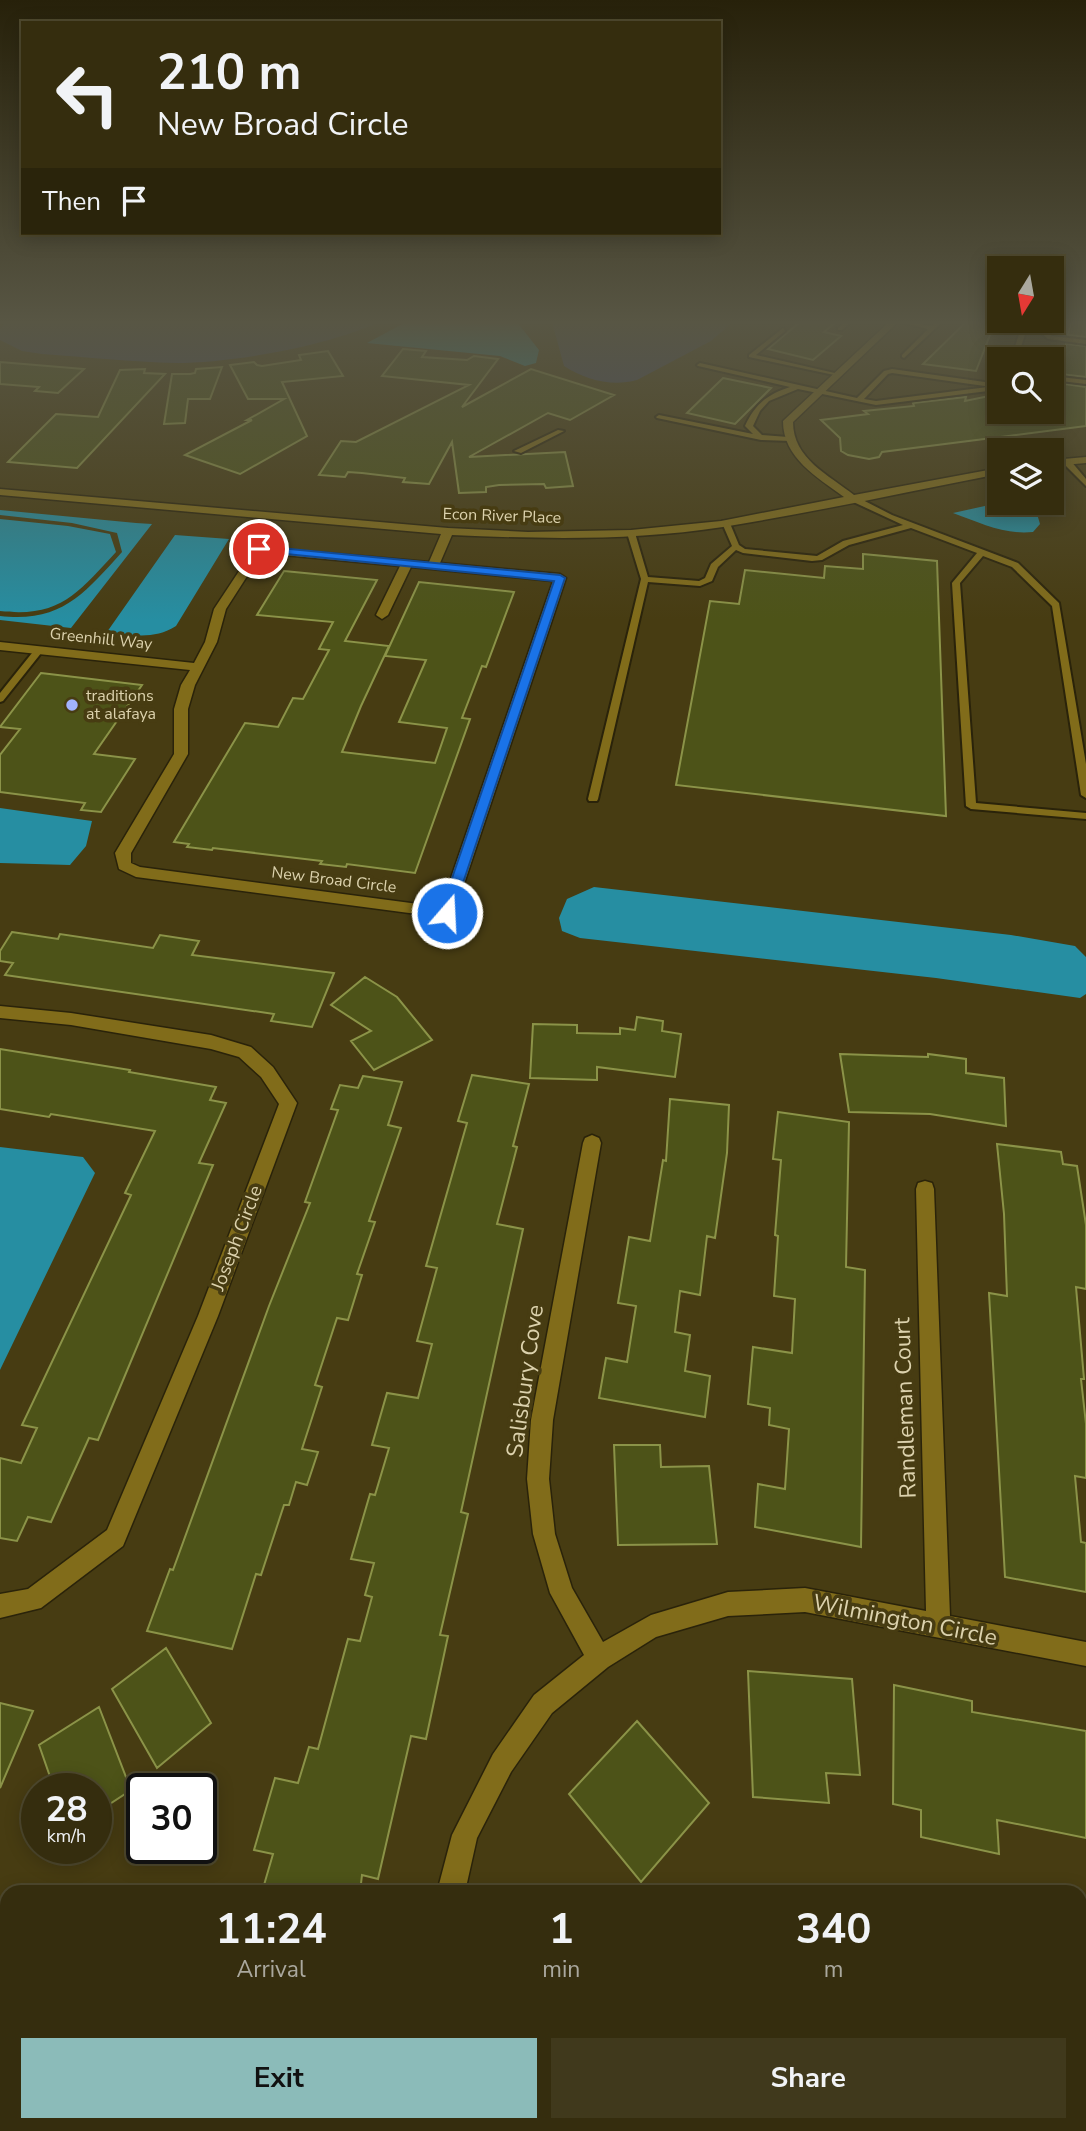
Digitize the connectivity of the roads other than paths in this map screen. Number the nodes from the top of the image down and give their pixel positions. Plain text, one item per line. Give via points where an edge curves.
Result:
1 (681, 421) edge
2 (751, 421) edge
3 (788, 421) edge
4 (560, 430) dead end
5 (761, 438) junction
6 (788, 439) junction
7 (518, 451) dead end
8 (1086, 460) edge
9 (1064, 462) edge
10 (1067, 462) junction
11 (987, 473) edge
12 (1086, 484) edge
13 (0, 492) edge
14 (850, 497) junction
15 (726, 523) junction
16 (913, 525) junction
17 (448, 531) junction
18 (631, 533) junction
19 (736, 546) junction
20 (982, 552) junction
21 (407, 563) junction
22 (433, 565) junction
23 (645, 579) junction
24 (382, 615) dead end
25 (0, 646) edge
26 (39, 650) junction
27 (199, 667) junction
28 (0, 699) edge
29 (1086, 795) edge
30 (593, 799) dead end
31 (1086, 817) edge
32 (0, 1012) edge
33 (592, 1143) dead end
34 (925, 1189) dead end
35 (0, 1606) edge
36 (938, 1626) junction
37 (1086, 1654) edge
38 (599, 1658) junction
39 (453, 1885) edge

1 - 5 lane
2 - 5 lane via 749,426
3 - 6 street
4 - 7 lane
5 - 6 lane
6 - 14 street via 806,462
8 - 10 street
9 - 10 street
10 - 12 lane
11 - 14 street, Econ River Place
13 - 17 street, Econ River Place
14 - 15 street, Econ River Place
14 - 16 lane
15 - 18 street, Econ River Place
15 - 19 lane
16 - 19 lane via 846,542 812,559 753,554
16 - 20 lane
17 - 18 street, Econ River Place
17 - 22 street
18 - 23 lane
19 - 23 lane via 700,584
20 - 29 lane via 1015,565 1056,605
20 - 31 lane via 956,583 971,806
21 - 22 street, New Broad Circle
21 - 24 street
21 - 27 street, New Broad Circle via 259,549 220,609
22 - 27 street, New Broad Circle via 560,578 447,913 136,872 124,865 123,853 181,754 181,709
23 - 30 lane
25 - 26 street, Greenhill Way
26 - 27 street, Greenhill Way
26 - 28 lane
32 - 35 street, Joseph Circle via 96,1023 245,1052 267,1072 288,1103 208,1316 115,1538 33,1600
33 - 38 street, Salisbury Cove via 542,1419 538,1479 544,1534 562,1593
34 - 36 street, Randleman Court
36 - 37 street, Wilmington Circle
36 - 38 street, Wilmington Circle via 805,1600 727,1604 651,1627
38 - 39 street, Wilmington Circle via 543,1704 502,1763 465,1835

